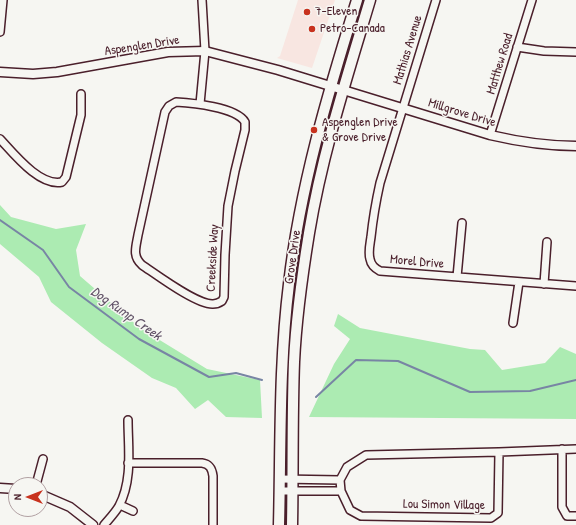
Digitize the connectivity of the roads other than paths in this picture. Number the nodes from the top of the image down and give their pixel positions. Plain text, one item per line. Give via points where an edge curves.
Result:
1 (3, 0) edge
2 (202, 0) edge
3 (357, 0) edge
4 (370, 0) edge
5 (436, 0) edge
6 (532, 0) edge
7 (0, 32) edge
8 (517, 47) junction
9 (205, 51) junction
10 (576, 52) edge
11 (0, 72) edge
12 (331, 86) junction
13 (343, 90) junction
14 (82, 94) dead end
15 (200, 104) junction
16 (403, 108) junction
17 (490, 135) junction
18 (0, 139) edge
19 (576, 146) edge
20 (462, 223) dead end
21 (548, 242) dead end
22 (457, 277) junction
23 (519, 282) junction
24 (544, 284) junction
25 (576, 286) edge
26 (514, 323) dead end
27 (128, 420) dead end
28 (562, 449) junction
29 (576, 449) edge
30 (499, 452) junction
31 (43, 459) dead end
32 (128, 463) junction
33 (38, 477) edge
34 (280, 479) junction
35 (292, 479) junction
36 (340, 480) junction
37 (280, 491) junction
38 (292, 491) junction
39 (341, 491) junction
40 (48, 497) edge
41 (120, 505) junction
42 (133, 511) dead end
43 (576, 516) edge
44 (89, 524) edge
45 (104, 525) edge
46 (213, 525) edge
47 (279, 525) edge
48 (292, 525) edge

1 - 7 street
2 - 9 street
3 - 12 main road, Grove Drive
4 - 13 main road, Grove Drive
5 - 16 street, Mathias Avenue
6 - 8 street, Matthew Road
8 - 10 street
8 - 17 street, Matthew Road
9 - 11 street, Aspenglen Drive via 168,52 57,72
9 - 12 street, Aspenglen Drive
9 - 15 street
12 - 13 street, Aspenglen Drive
12 - 34 main road, Grove Drive via 310,161 289,284 281,389
13 - 16 street, Millgrove Drive
13 - 35 main road, Grove Drive via 315,198 301,287 294,362
14 - 18 street via 81,115 66,177 62,182 47,180 37,175
15 - 15 street, Creekside Way via 176,102 165,112 135,253 142,265 185,293 214,305 224,297 228,206 245,122 239,115
16 - 17 street, Millgrove Drive
16 - 22 street, Morel Drive via 374,207 370,260 374,268 380,270
17 - 19 street, Millgrove Drive via 520,142
20 - 22 street
21 - 24 street
22 - 23 street, Morel Drive
23 - 24 street, Morel Drive
23 - 26 street
24 - 25 street, Morel Drive
27 - 32 street
28 - 29 street
28 - 30 street
28 - 43 street via 562,508 567,516
30 - 36 street via 366,455 347,467
30 - 39 street, Lou Simon Village via 498,513 491,518 361,516 350,510
31 - 33 street
32 - 41 street via 126,486
32 - 46 street via 208,464 213,476
34 - 35 street
34 - 37 main road, Grove Drive
35 - 36 street
35 - 38 main road, Grove Drive
36 - 39 street, Lou Simon Village
37 - 38 street
37 - 47 main road, Grove Drive
38 - 39 street
38 - 48 main road, Grove Drive
40 - 44 street via 70,507
41 - 42 street
41 - 45 street

